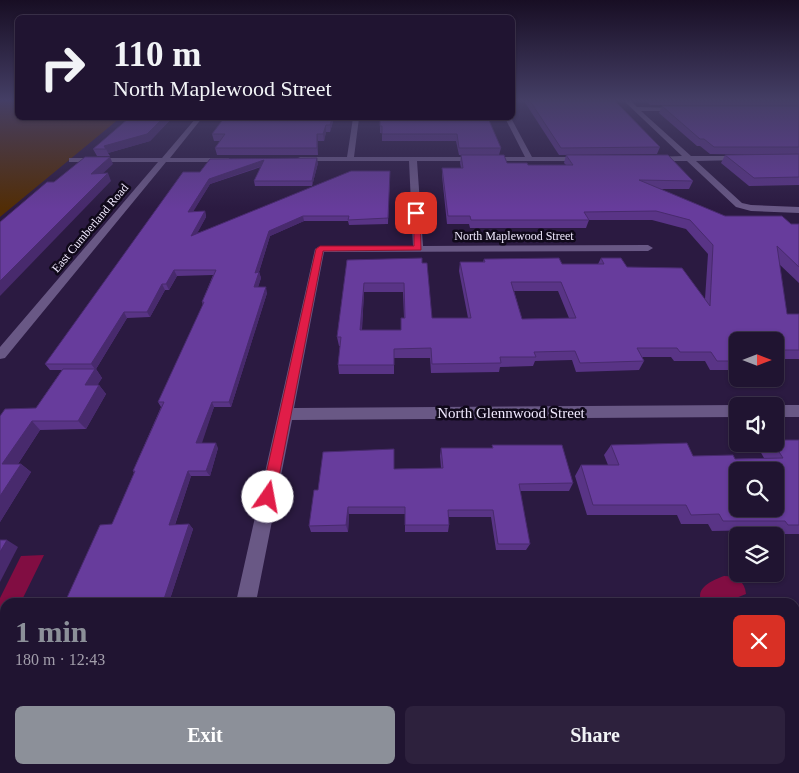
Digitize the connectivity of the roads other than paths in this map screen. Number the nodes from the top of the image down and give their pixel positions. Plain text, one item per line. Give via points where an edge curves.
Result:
1 (183, 137) edge
2 (353, 137) edge
3 (518, 137) edge
4 (665, 137) edge
5 (529, 158) junction
6 (588, 158) edge
7 (753, 158) edge
8 (291, 159) edge
9 (350, 159) junction
10 (414, 159) junction
11 (648, 159) edge
12 (688, 159) junction
13 (72, 160) dead end
14 (164, 160) junction
15 (232, 160) edge
16 (798, 211) edge
17 (418, 248) junction
18 (648, 248) dead end
19 (0, 355) edge
20 (729, 411) edge
21 (784, 411) edge
22 (799, 411) edge
23 (285, 414) junction
24 (247, 598) edge

1 - 14 street, East Cumberland Road
2 - 9 street
3 - 5 street
4 - 12 street
5 - 6 street
5 - 10 street
7 - 12 street
8 - 9 street
9 - 10 street
10 - 17 street
11 - 12 street
12 - 16 street via 733,200 748,208
13 - 14 street
14 - 15 street
14 - 19 street, East Cumberland Road
17 - 18 street, North Maplewood Street
17 - 23 street, North Maplewood Street via 320,249
20 - 23 street, North Glennwood Street
21 - 22 street
23 - 24 street

